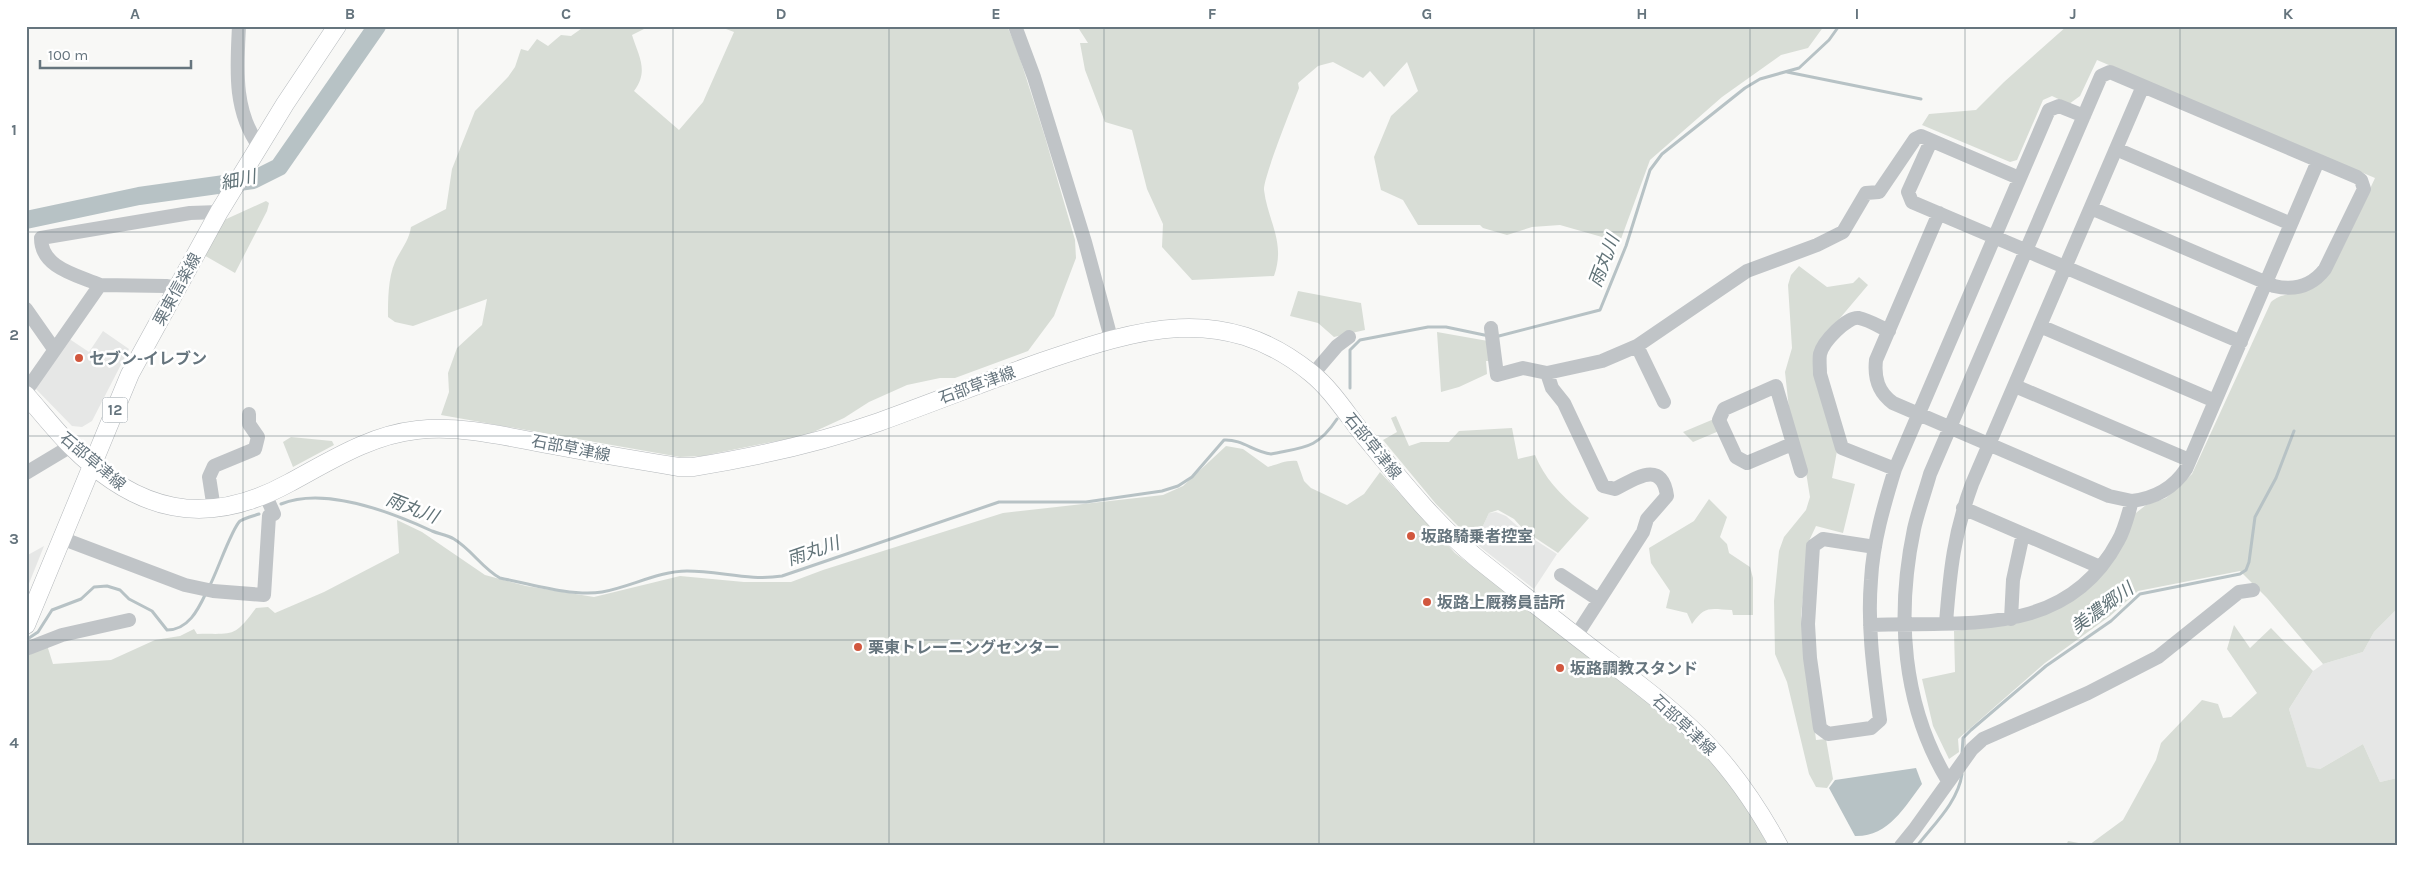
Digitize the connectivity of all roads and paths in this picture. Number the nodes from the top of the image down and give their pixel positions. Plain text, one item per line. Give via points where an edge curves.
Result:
1 (239, 26) edge
2 (337, 26) edge
3 (1015, 26) edge
4 (2143, 86) junction
5 (2084, 116) junction
6 (1931, 141) junction
7 (2116, 149) junction
8 (255, 152) junction
9 (2318, 161) junction
10 (2019, 178) junction
11 (221, 208) junction
12 (2091, 208) junction
13 (1939, 213) junction
14 (2291, 224) junction
15 (1995, 237) junction
16 (2026, 250) junction
17 (2065, 267) junction
18 (2266, 282) junction
19 (100, 285) junction
20 (177, 288) junction
21 (26, 309) edge
22 (2040, 326) junction
23 (1889, 331) junction
24 (1491, 334) dead end
25 (1349, 337) dead end
26 (1111, 338) junction
27 (2241, 342) junction
28 (1637, 346) junction
29 (54, 350) junction
30 (1548, 373) junction
31 (1312, 374) junction
32 (2015, 386) junction
33 (26, 391) edge
34 (26, 395) edge
35 (2215, 401) junction
36 (1664, 402) dead end
37 (249, 414) dead end
38 (1919, 414) junction
39 (1950, 427) junction
40 (1792, 444) junction
41 (1990, 444) junction
42 (71, 446) junction
43 (2189, 460) junction
44 (92, 464) junction
45 (1895, 469) junction
46 (1801, 471) dead end
47 (26, 473) edge
48 (265, 494) junction
49 (2132, 501) junction
50 (1964, 508) junction
51 (214, 509) junction
52 (2023, 534) junction
53 (62, 538) junction
54 (1875, 547) junction
55 (2100, 566) junction
56 (1561, 575) dead end
57 (2253, 590) dead end
58 (1599, 600) junction
59 (2011, 619) junction
60 (129, 620) dead end
61 (1946, 623) junction
62 (1904, 624) junction
63 (26, 625) edge
64 (1870, 625) junction
65 (1576, 636) junction
66 (26, 650) edge
67 (1948, 781) junction
68 (1779, 846) edge
69 (1901, 846) edge

1 - 8 street via 236,79
2 - 8 main road, 栗東信楽線 / 12
3 - 26 street via 1086,242
4 - 5 street via 2110,72 2101,76
4 - 7 street
4 - 9 street
5 - 10 street via 2060,106 2048,110
5 - 16 street
6 - 10 street
6 - 13 street via 1908,192 1912,202
6 - 28 street via 1921,136 1915,139 1879,192 1866,193 1843,232 1818,245 1747,271
7 - 12 street
7 - 14 street
8 - 11 main road, 栗東信楽線 / 12
9 - 14 street
9 - 18 street via 2357,177 2364,189 2319,276 2300,287 2285,289
10 - 15 street
11 - 19 street via 41,238 44,254 55,265
11 - 20 main road, 栗東信楽線 / 12
12 - 17 street
12 - 18 street
13 - 15 street
13 - 23 street
14 - 18 street
15 - 16 street
15 - 38 street
16 - 17 street
16 - 39 street
17 - 22 street
17 - 27 street
18 - 27 street
19 - 20 street
19 - 29 street
20 - 44 main road, 栗東信楽線 / 12 via 130,374
21 - 29 street
22 - 32 street
22 - 35 street
23 - 38 street via 1876,360 1876,380 1885,397
23 - 45 street via 1858,317 1848,320 1827,342 1820,352 1819,361 1842,448
24 - 30 street via 1497,375 1523,368
25 - 31 street via 1336,346
26 - 31 main road, 石部草津線 via 1177,328 1221,329 1260,340
26 - 48 main road, 石部草津線 via 878,422 807,443 716,463 679,468 507,436 449,428 419,430 381,437
27 - 35 street
28 - 30 street via 1602,361
28 - 36 street
29 - 33 street
30 - 58 street via 1552,388 1564,402 1603,486 1615,489 1645,473 1658,476 1665,483 1667,496 1647,519 1643,532
31 - 65 main road, 石部草津線 via 1415,498 1458,542
32 - 41 street
32 - 43 street
34 - 42 main road, 石部草津線
35 - 43 street
37 - 51 street via 249,424 258,437 255,448 214,466 208,477
38 - 39 street
38 - 45 street
39 - 41 street
39 - 62 street via 1930,474 1914,527 1905,583
40 - 40 street via 1776,386 1724,409 1719,420 1736,458 1747,463
40 - 46 street
41 - 49 street via 2109,496
41 - 50 street
42 - 44 main road, 石部草津線
42 - 47 street
43 - 49 street via 2178,480 2161,494
44 - 51 main road, 石部草津線 via 131,492 162,504 187,509
44 - 53 main road, 栗東信楽線 / 12
45 - 54 street
48 - 51 main road, 石部草津線
48 - 53 street via 274,514 269,516 264,595 207,590
49 - 55 street via 2119,539
50 - 52 street
50 - 61 street via 1954,546
52 - 55 street
52 - 59 street via 2013,580
53 - 63 main road, 栗東信楽線 / 12
54 - 64 street
54 - 64 street via 1823,539 1814,546 1808,598 1810,658 1820,728 1828,734 1871,728 1880,720
55 - 59 street via 2080,588 2061,601
56 - 58 street
57 - 67 street via 2239,592 2158,657 2088,693 1983,739
58 - 65 street
59 - 61 street
60 - 66 street via 62,635
61 - 62 street
62 - 64 street
62 - 67 street via 1909,674 1919,718 1932,755
65 - 68 main road, 石部草津線 via 1695,732 1749,796
67 - 69 street

